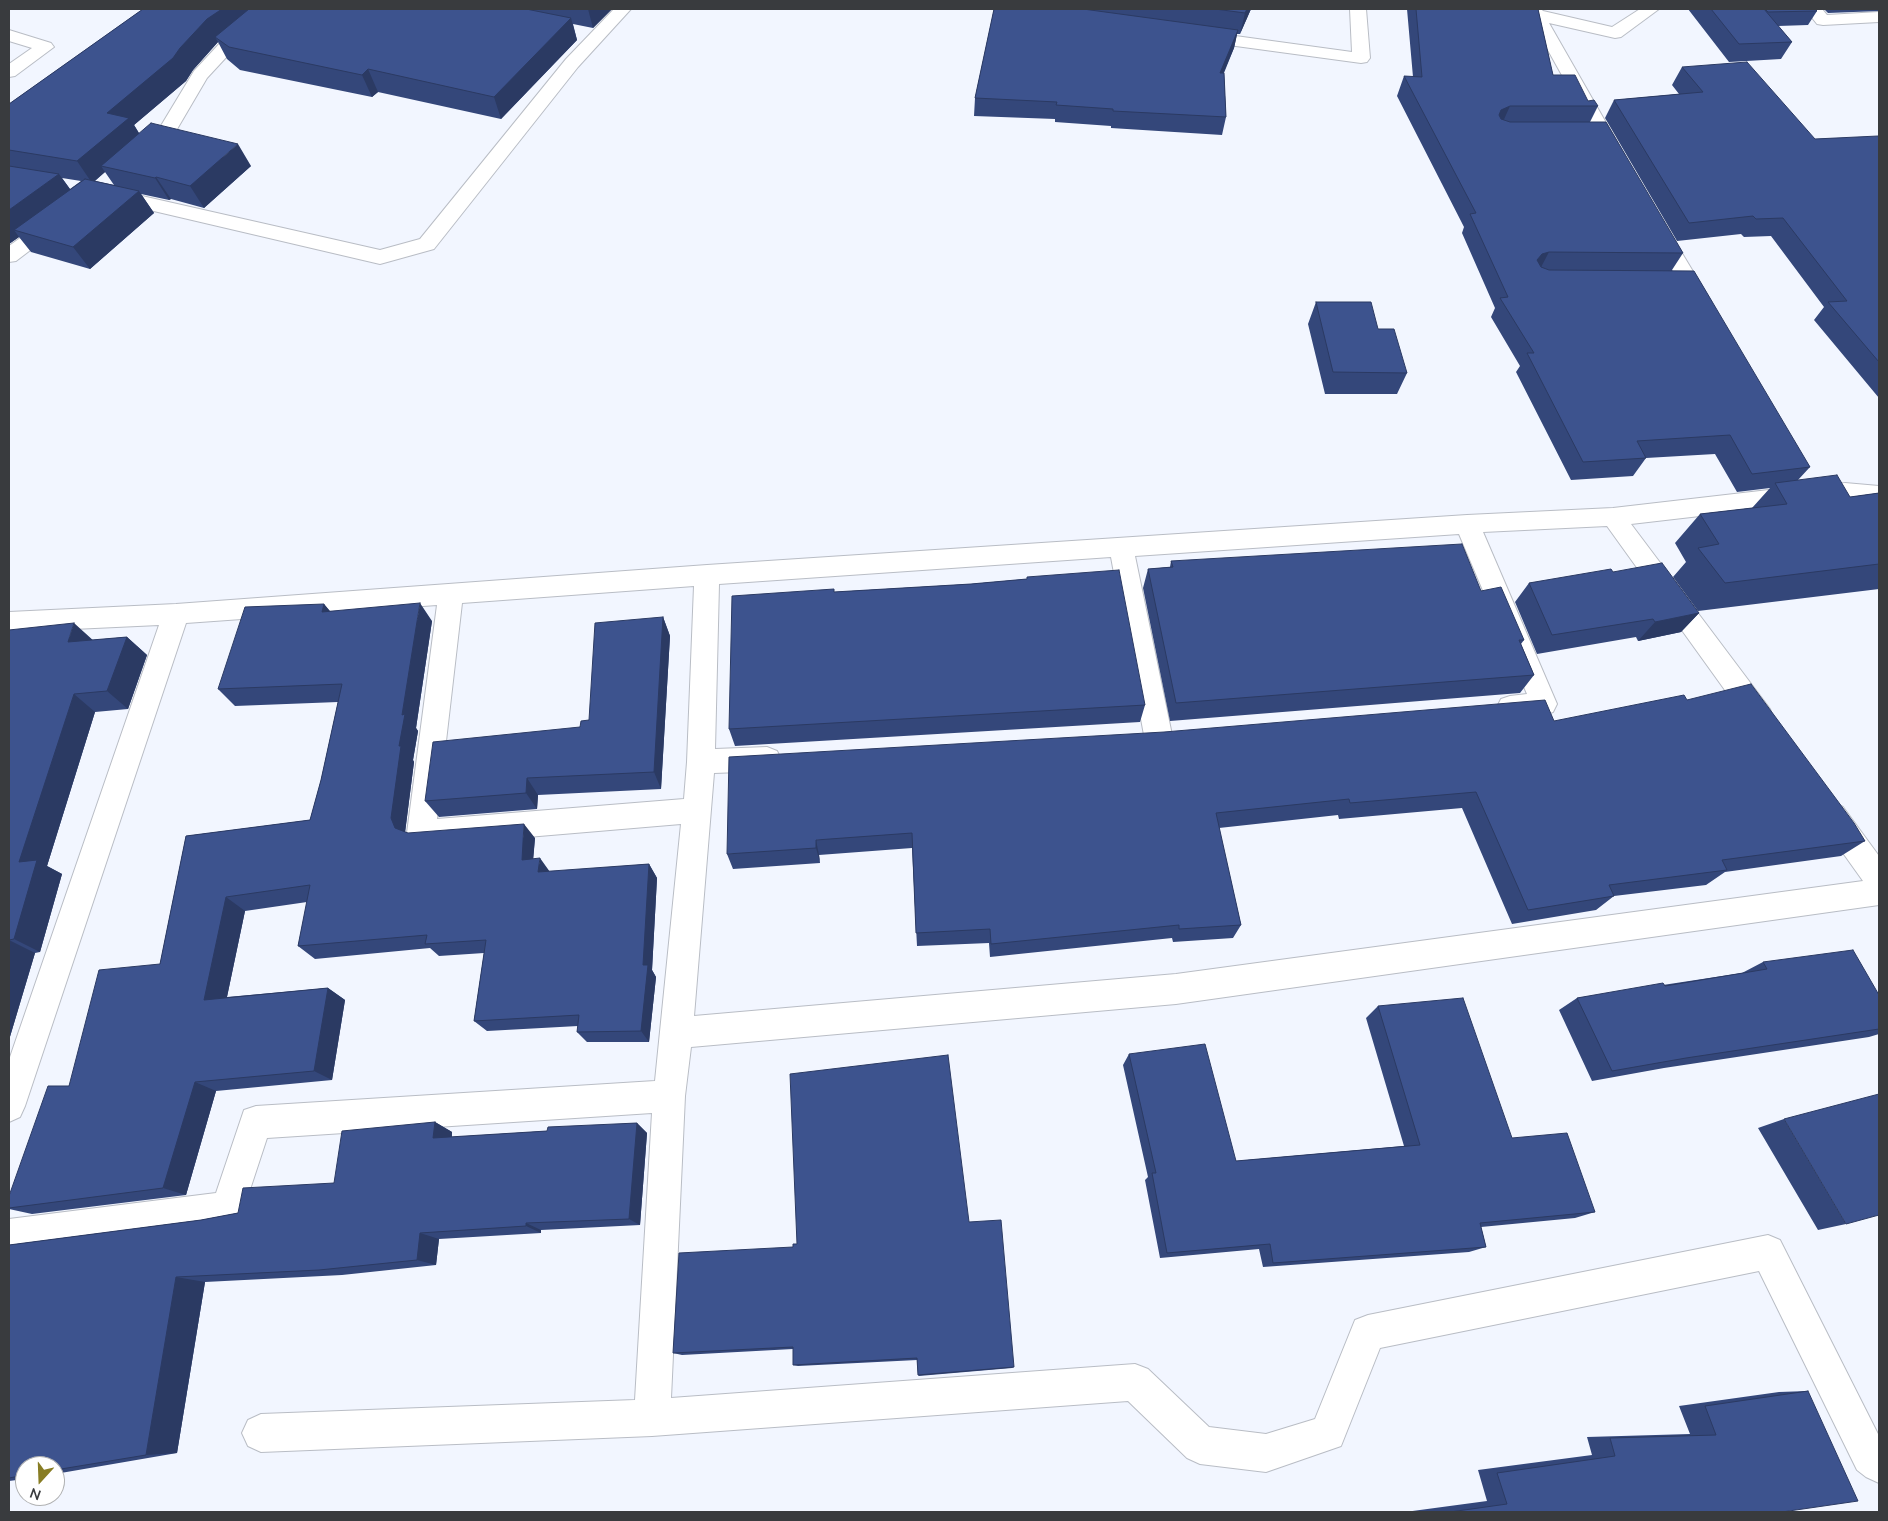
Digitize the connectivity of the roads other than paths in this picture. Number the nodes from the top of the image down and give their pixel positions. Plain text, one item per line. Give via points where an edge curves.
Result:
1 (276, 9) edge
2 (623, 9) edge
3 (1358, 9) edge
4 (1651, 9) edge
5 (1814, 9) edge
6 (1535, 12) edge
7 (1879, 17) edge
8 (578, 33) dead end
9 (1180, 33) edge
10 (9, 35) edge
11 (597, 37) junction
12 (9, 72) edge
13 (126, 166) edge
14 (1623, 169) edge
15 (99, 189) edge
16 (73, 209) edge
17 (1648, 212) edge
18 (9, 256) edge
19 (1713, 324) edge
20 (1879, 495) edge
21 (1613, 517) junction
22 (1467, 524) junction
23 (1121, 548) junction
24 (707, 575) junction
25 (451, 593) junction
26 (176, 614) junction
27 (9, 622) edge
28 (1484, 709) edge
29 (1158, 735) edge
30 (1776, 739) edge
31 (790, 757) edge
32 (701, 762) junction
33 (1816, 794) edge
34 (697, 810) junction
35 (1868, 848) edge
36 (1879, 879) edge
37 (1879, 892) edge
38 (677, 1033) junction
39 (669, 1096) junction
40 (9, 1106) edge
41 (9, 1236) edge
42 (652, 1418) junction
43 (261, 1433) dead end
44 (1879, 1464) edge

1 - 13 street via 226,46 200,76 166,132
2 - 11 street
3 - 9 street via 1361,58
4 - 6 street via 1615,33
5 - 7 street via 1823,20
6 - 14 street via 1594,134
8 - 11 street
10 - 12 street via 45,47
11 - 15 street via 572,63 427,244 380,257
16 - 18 street
17 - 19 street via 1678,281
20 - 21 street via 1807,485
21 - 22 street
21 - 30 street
22 - 23 street
22 - 28 street via 1544,704
23 - 24 street
23 - 29 street
24 - 25 street
24 - 32 street
25 - 26 street
25 - 34 street via 421,833
26 - 27 street
26 - 40 street
31 - 32 street
32 - 34 street
33 - 35 street
34 - 38 street
35 - 36 street
37 - 38 street via 1176,989
38 - 39 street
39 - 41 street via 256,1122 228,1208
39 - 42 street
42 - 43 street
42 - 44 street via 1135,1382 1200,1445 1266,1453 1328,1433 1368,1333 1768,1252 1870,1457

